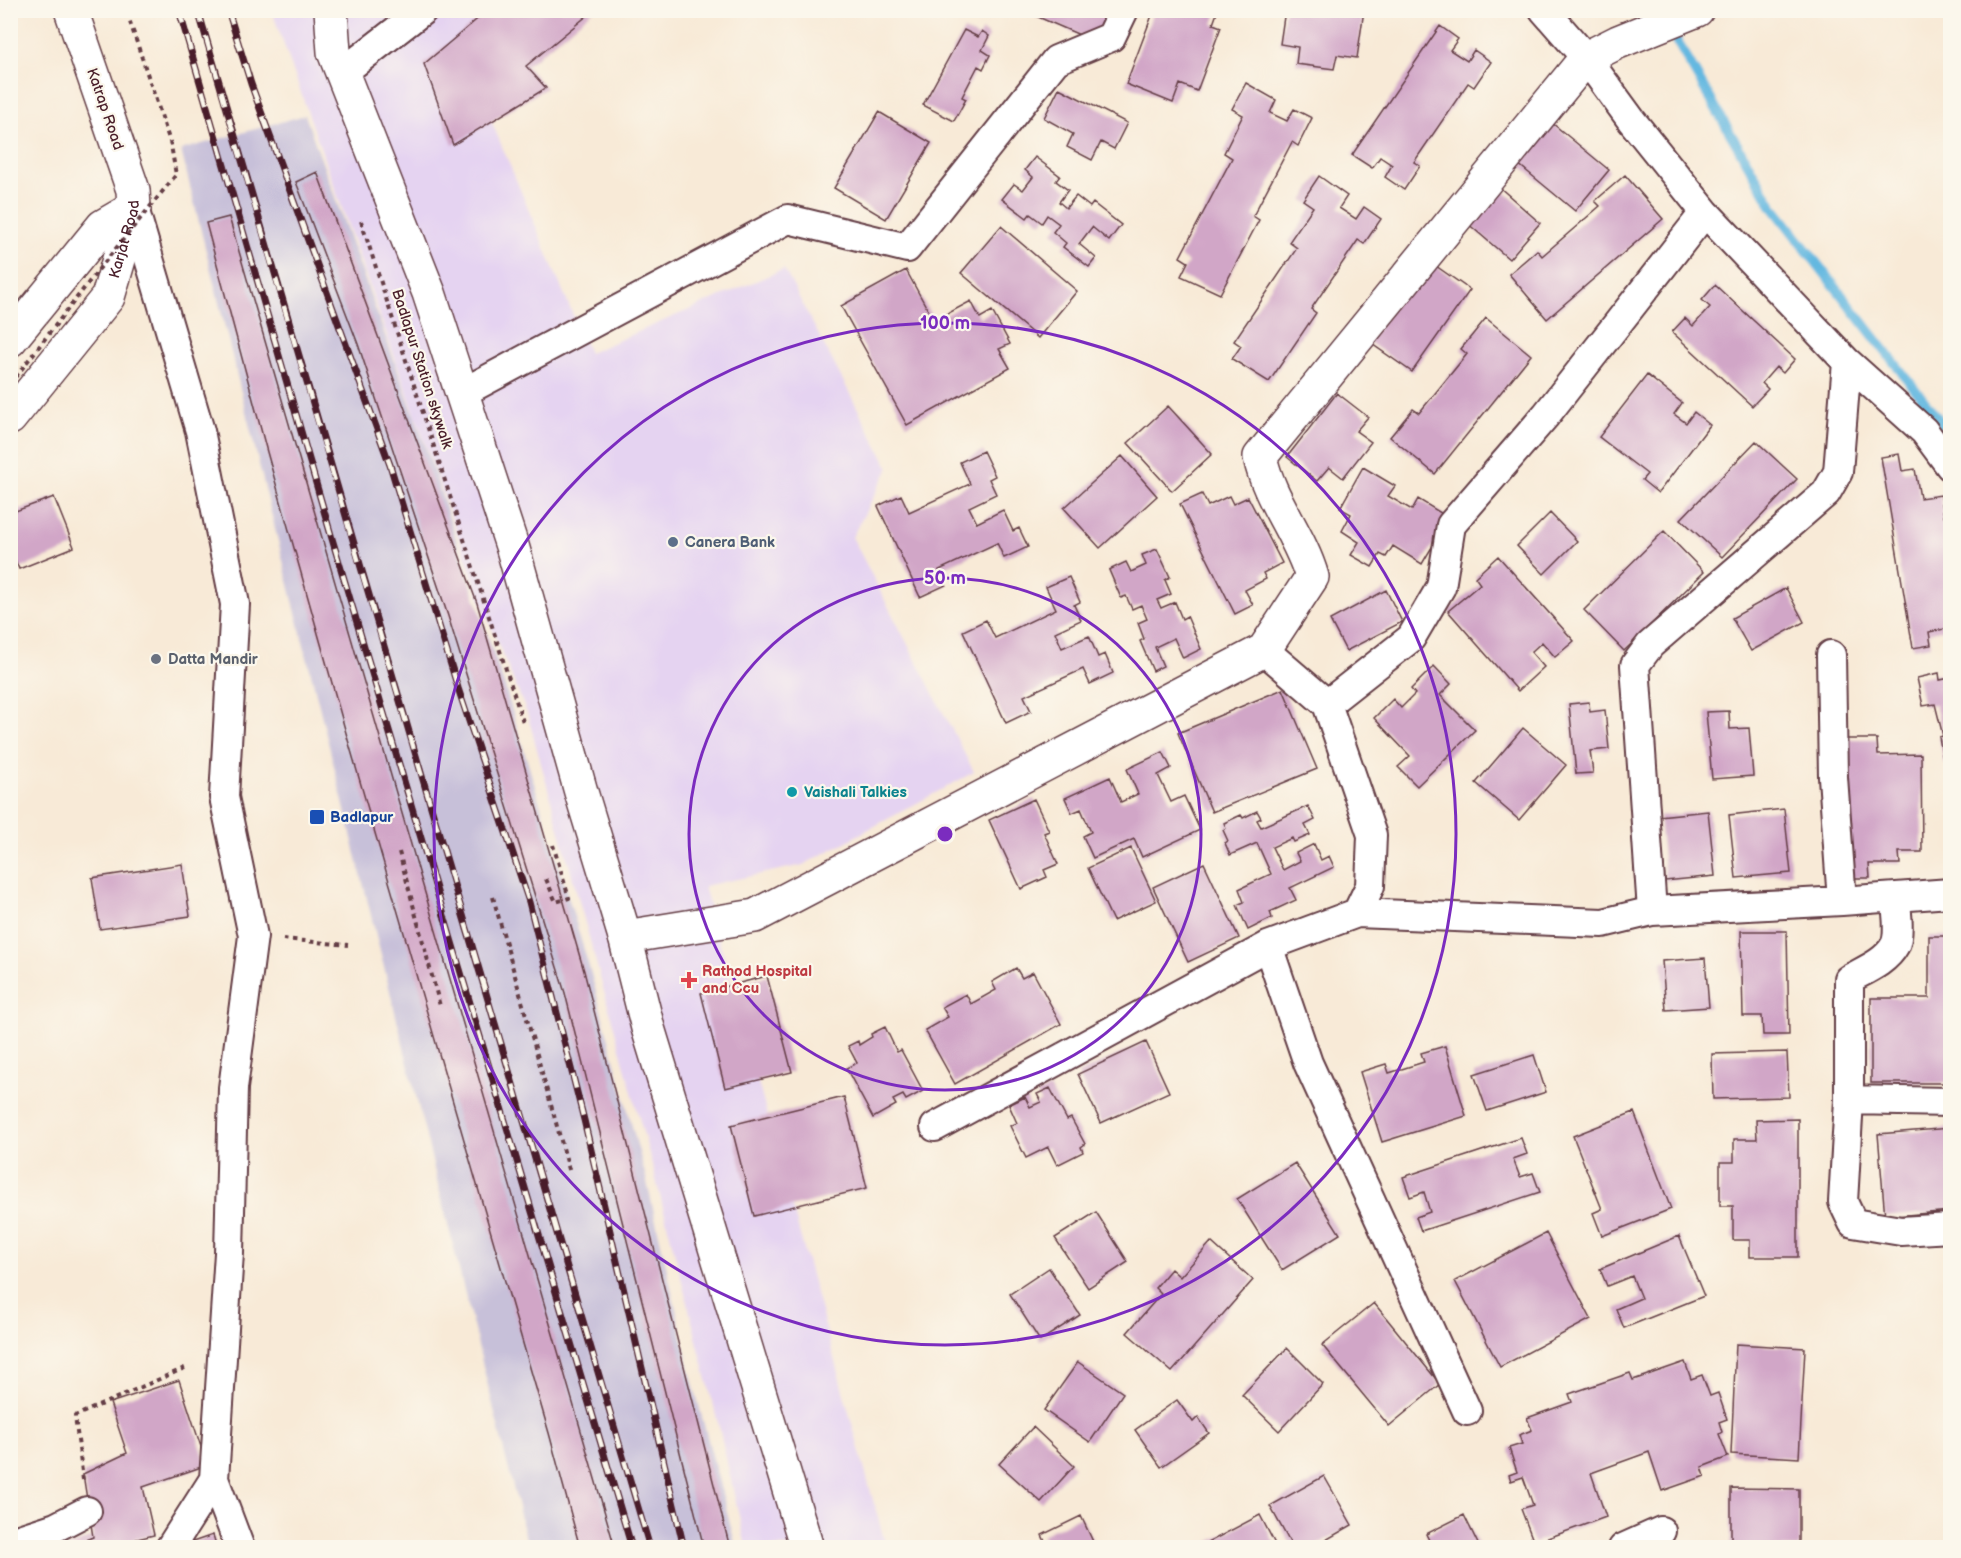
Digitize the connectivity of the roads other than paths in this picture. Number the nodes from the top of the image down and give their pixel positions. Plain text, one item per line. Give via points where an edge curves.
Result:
1 (71, 10) edge
2 (331, 10) edge
3 (423, 10) edge
4 (1124, 10) edge
5 (1544, 10) edge
6 (1697, 10) edge
7 (1586, 58) junction
8 (343, 72) junction
9 (134, 208) junction
10 (1704, 212) junction
11 (10, 340) edge
12 (1847, 362) junction
13 (462, 393) junction
14 (10, 418) edge
15 (1950, 466) edge
16 (1264, 650) junction
17 (1831, 655) dead end
18 (1327, 704) junction
19 (1950, 893) edge
20 (1895, 897) junction
21 (1842, 901) junction
22 (1652, 911) junction
23 (1357, 913) junction
24 (625, 937) junction
25 (1268, 946) junction
26 (1849, 1100) junction
27 (1950, 1102) edge
28 (935, 1127) dead end
29 (1950, 1228) edge
30 (1467, 1411) dead end
31 (214, 1479) junction
32 (87, 1511) road end
33 (1661, 1531) dead end
34 (10, 1542) edge
35 (170, 1548) edge
36 (240, 1548) edge
37 (807, 1548) edge
38 (1623, 1548) edge

1 - 9 main road, Katrap Road via 133,190
2 - 8 main road via 334,52
3 - 8 street
4 - 13 street via 1111,37 1056,60 907,248 788,219
5 - 7 street
6 - 7 main road
7 - 10 street
7 - 16 main road via 1260,457 1264,477 1307,560 1312,578
8 - 13 main road via 429,293
9 - 11 main road, Karjat Road via 104,226
9 - 14 main road, Karjat Road via 108,297
9 - 31 street via 200,431 235,604 224,797 253,936 233,1088 229,1253
10 - 12 street
10 - 18 street via 1546,415 1451,525 1441,587 1411,638
12 - 15 street via 1924,431
12 - 22 street via 1838,472 1826,493 1650,645 1635,666
13 - 24 main road via 513,549 580,792
16 - 18 street
16 - 24 main road via 755,916
17 - 21 street via 1833,777
18 - 23 street via 1372,835 1370,886
19 - 20 street
20 - 21 street
20 - 26 street via 1895,944 1878,963 1849,979
21 - 22 street
22 - 23 street via 1603,923
23 - 25 street
24 - 37 main road via 648,1028
25 - 28 street
25 - 30 street via 1308,1063
26 - 27 street
26 - 29 street via 1843,1202 1853,1223 1901,1231
31 - 35 street
31 - 36 street
32 - 34 street via 56,1527
33 - 38 street

